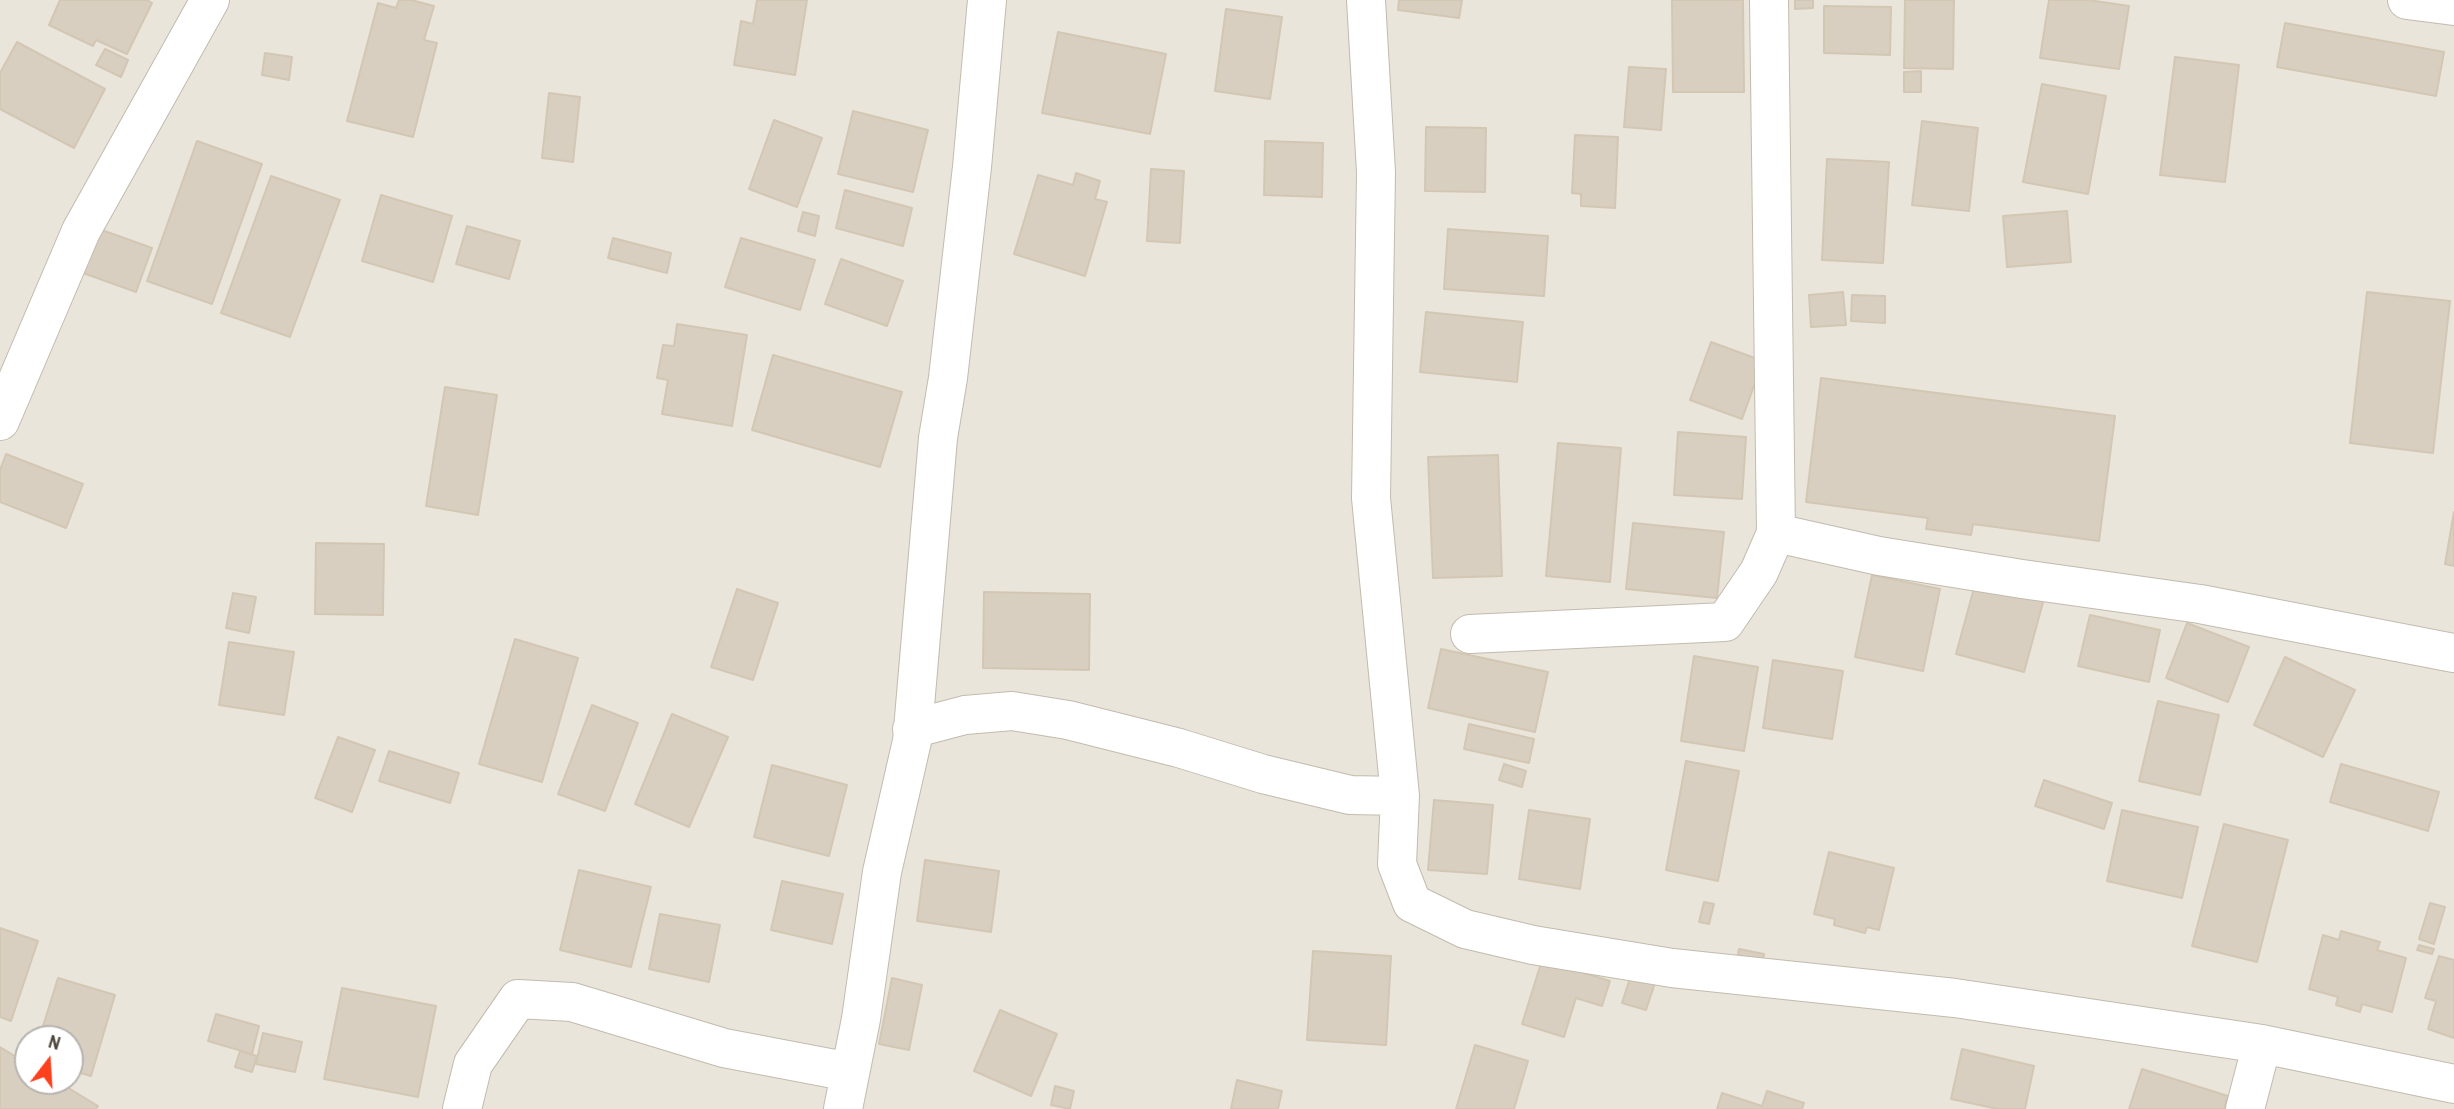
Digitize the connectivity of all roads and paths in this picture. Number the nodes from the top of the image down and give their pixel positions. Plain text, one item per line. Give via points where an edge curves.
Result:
1 (210, 0) edge
2 (987, 0) edge
3 (1366, 0) edge
4 (1769, 0) edge
5 (2407, 0) edge
6 (2454, 6) edge
7 (0, 421) edge
8 (1776, 533) junction
9 (1470, 634) dead end
10 (2454, 653) edge
11 (912, 729) junction
12 (1399, 796) junction
13 (2262, 1044) junction
14 (850, 1072) junction
15 (2454, 1084) edge
16 (462, 1109) edge
17 (843, 1109) edge
18 (2245, 1109) edge

1 - 7 street via 81,231
2 - 11 street via 937,451
3 - 12 street via 1376,172 1371,498
4 - 8 street
5 - 6 street
8 - 9 street via 1759,572 1725,622
8 - 10 street via 1879,556 2200,604
11 - 12 street via 965,715 1012,711 1068,720 1350,795
11 - 14 street via 882,872
12 - 13 street via 1397,864 1412,902 1465,929 1672,968 1955,998
13 - 15 street
13 - 18 street
14 - 16 street via 724,1048 572,1002 518,999 473,1064
14 - 17 street

